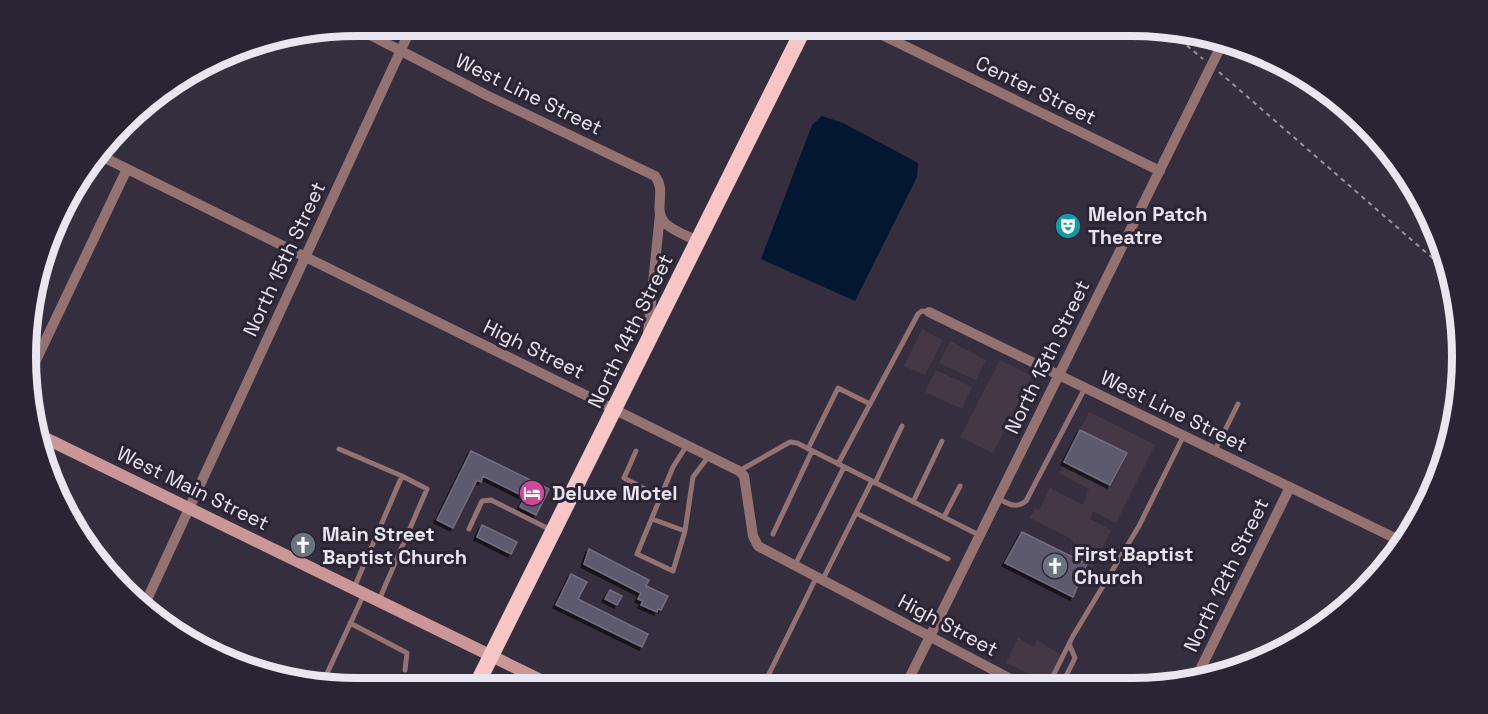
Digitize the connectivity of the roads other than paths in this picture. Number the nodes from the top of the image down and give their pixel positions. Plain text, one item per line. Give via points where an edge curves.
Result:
1 (373, 36) edge
2 (407, 36) edge
3 (800, 36) edge
4 (884, 36) edge
5 (1217, 48) edge
6 (401, 50) junction
7 (105, 158) edge
8 (127, 169) junction
9 (1160, 171) junction
10 (660, 213) junction
11 (698, 241) junction
12 (304, 256) junction
13 (929, 312) joint
14 (646, 345) junction
15 (36, 347) edge
16 (1058, 375) junction
17 (1085, 387) junction
18 (868, 403) junction
19 (1238, 404) dead end
20 (615, 409) junction
21 (902, 426) dead end
22 (1184, 435) junction
23 (47, 439) edge
24 (942, 441) dead end
25 (687, 445) junction
26 (339, 449) dead end
27 (810, 450) junction
28 (1215, 450) junction
29 (636, 452) dead end
30 (710, 456) junction
31 (841, 465) junction
32 (739, 471) junction
33 (402, 476) junction
34 (874, 482) junction
35 (960, 486) dead end
36 (1290, 487) junction
37 (660, 497) junction
38 (997, 498) junction
39 (913, 502) junction
40 (188, 507) junction
41 (856, 513) junction
42 (944, 518) junction
43 (652, 519) junction
44 (469, 529) dead end
45 (554, 531) junction
46 (685, 531) junction
47 (773, 534) dead end
48 (979, 535) junction
49 (1396, 538) edge
50 (948, 559) dead end
51 (794, 567) junction
52 (819, 580) junction
53 (359, 590) junction
54 (147, 600) edge
55 (379, 600) junction
56 (350, 623) junction
57 (930, 635) junction
58 (1070, 646) junction
59 (491, 655) junction
60 (405, 669) dead end
61 (1200, 671) edge
62 (326, 676) edge
63 (480, 678) edge
64 (537, 678) edge
65 (767, 678) dead end
66 (909, 678) edge
67 (1009, 678) edge
68 (1052, 678) edge
69 (1065, 678) edge

1 - 6 street, West Line Street
2 - 6 street, North 15th Street
3 - 11 highway, North 14th Street
4 - 9 street, Center Street
5 - 9 street, North 13th Street
6 - 10 street, West Line Street via 655,176 662,191
6 - 12 street, North 15th Street
7 - 8 street, High Street
8 - 12 street, High Street
8 - 15 street
9 - 16 street, North 13th Street
10 - 11 street via 665,223
10 - 14 street, West Line Street
11 - 14 highway, North 14th Street
12 - 20 street, High Street
12 - 40 street, North 15th Street
13 - 16 street, West Line Street
13 - 18 lane via 918,314 890,371
14 - 20 highway, North 14th Street
16 - 17 street, West Line Street
16 - 38 street, North 13th Street
17 - 22 street, West Line Street
17 - 38 lane via 1026,501 1012,506
18 - 27 lane via 838,388
18 - 31 lane
19 - 28 lane
20 - 25 street, High Street
20 - 45 highway, North 14th Street
21 - 34 lane
22 - 28 street, West Line Street
22 - 58 lane via 1139,526 1078,626
23 - 40 main road, West Main Street
24 - 39 lane
25 - 30 street, High Street
25 - 37 lane
26 - 33 lane
27 - 31 lane
27 - 32 lane via 790,442
27 - 47 lane
28 - 36 street, West Line Street
29 - 37 lane via 624,478
30 - 32 street, High Street
30 - 46 lane via 693,477
31 - 34 lane
31 - 51 lane
32 - 51 street, High Street via 744,476 758,546
33 - 53 lane
33 - 55 lane via 428,489
34 - 39 lane
34 - 41 lane
35 - 42 lane
36 - 49 street, West Line Street
36 - 61 street, North 12th Street
37 - 43 lane
38 - 48 street, North 13th Street
39 - 42 lane
40 - 53 main road, West Main Street
40 - 54 street, North 15th Street
41 - 50 lane
41 - 52 lane
42 - 48 lane
43 - 46 lane
43 - 46 lane via 637,554 673,572
44 - 45 lane via 482,501 491,500
45 - 59 highway, North 14th Street
48 - 57 street, North 13th Street
51 - 52 street, High Street
52 - 57 street, High Street
52 - 65 lane
53 - 55 main road, West Main Street
53 - 56 lane
55 - 59 main road, West Main Street
56 - 60 lane via 406,653
56 - 62 lane
57 - 66 street, North 13th Street
57 - 67 street, High Street
58 - 68 lane
58 - 69 lane via 1075,658
59 - 63 highway, North 14th Street
59 - 64 main road, West Main Street

